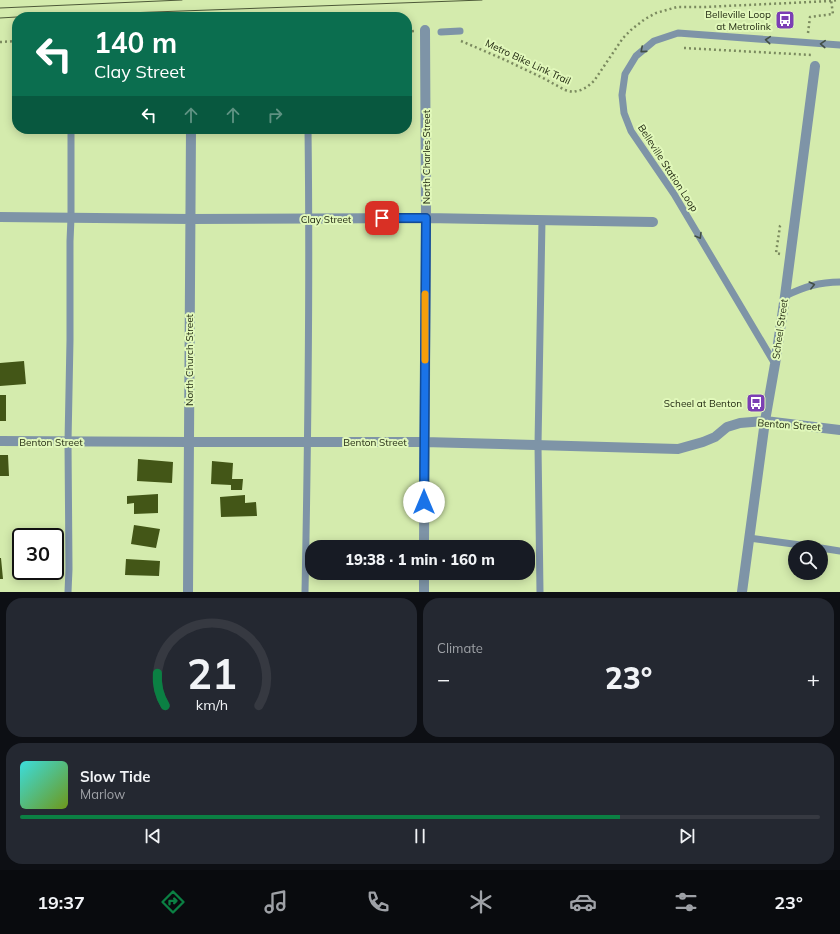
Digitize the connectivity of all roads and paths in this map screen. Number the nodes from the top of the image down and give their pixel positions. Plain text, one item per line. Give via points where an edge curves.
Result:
1 (839, 0) edge
2 (425, 30) dead end
3 (460, 31) dead end
4 (441, 32) joint
5 (12, 41) edge
6 (0, 42) edge
7 (840, 45) edge
8 (684, 48) dead end
9 (819, 55) dead end
10 (815, 66) dead end
11 (70, 134) edge
12 (191, 134) edge
13 (308, 134) edge
14 (0, 217) edge
15 (71, 218) junction
16 (426, 218) junction
17 (190, 219) junction
18 (309, 219) junction
19 (542, 220) junction
20 (653, 222) dead end
21 (840, 282) edge
22 (785, 296) junction
23 (775, 364) junction
24 (765, 421) junction
25 (840, 430) edge
26 (0, 441) edge
27 (68, 442) junction
28 (189, 442) junction
29 (308, 442) junction
30 (424, 442) junction
31 (538, 445) junction
32 (749, 538) junction
33 (424, 540) edge
34 (788, 543) edge
35 (828, 549) edge
36 (840, 550) edge
37 (424, 580) edge
38 (68, 592) edge
39 (188, 592) edge
40 (305, 592) edge
41 (424, 592) edge
42 (540, 592) edge
43 (742, 592) edge

1 - 4 path, Metro Bike Link Trail via 677,7 656,13 623,38 594,81 587,87 573,92
2 - 16 street, North Charles Street
3 - 4 lane
5 - 6 path
7 -> 23 lane, Belleville Station Loop via 678,33 654,41 636,56 625,74 622,95 624,113 631,131 674,194
8 - 9 path
10 - 22 street, Scheel Street
11 - 15 lane
12 - 17 street, North Church Street
13 - 18 lane
14 - 15 street, Clay Street
15 - 17 street, Clay Street
15 - 27 lane
16 - 18 street, Clay Street
16 - 19 street, Clay Street
16 - 30 street, North Charles Street
17 - 18 street, Clay Street
17 - 28 street, North Church Street
18 - 29 lane
19 - 20 street, Clay Street
19 - 31 lane
22 -> 21 lane via 804,287
22 - 23 street, Scheel Street
23 - 24 street, Scheel Street
24 - 25 street, Benton Street
24 - 31 street, Benton Street via 727,427 715,437 678,449
24 - 32 street, Scheel Street
26 - 27 street, Benton Street
27 - 28 street, Benton Street
27 - 38 lane
28 - 29 street, Benton Street
28 - 39 street, North Church Street
29 - 30 street, Benton Street
29 - 40 lane
30 - 31 street, Benton Street
30 - 33 street, North Charles Street
31 - 42 lane
32 - 34 lane
32 - 43 street, Scheel Street
35 - 36 lane
37 - 41 street

